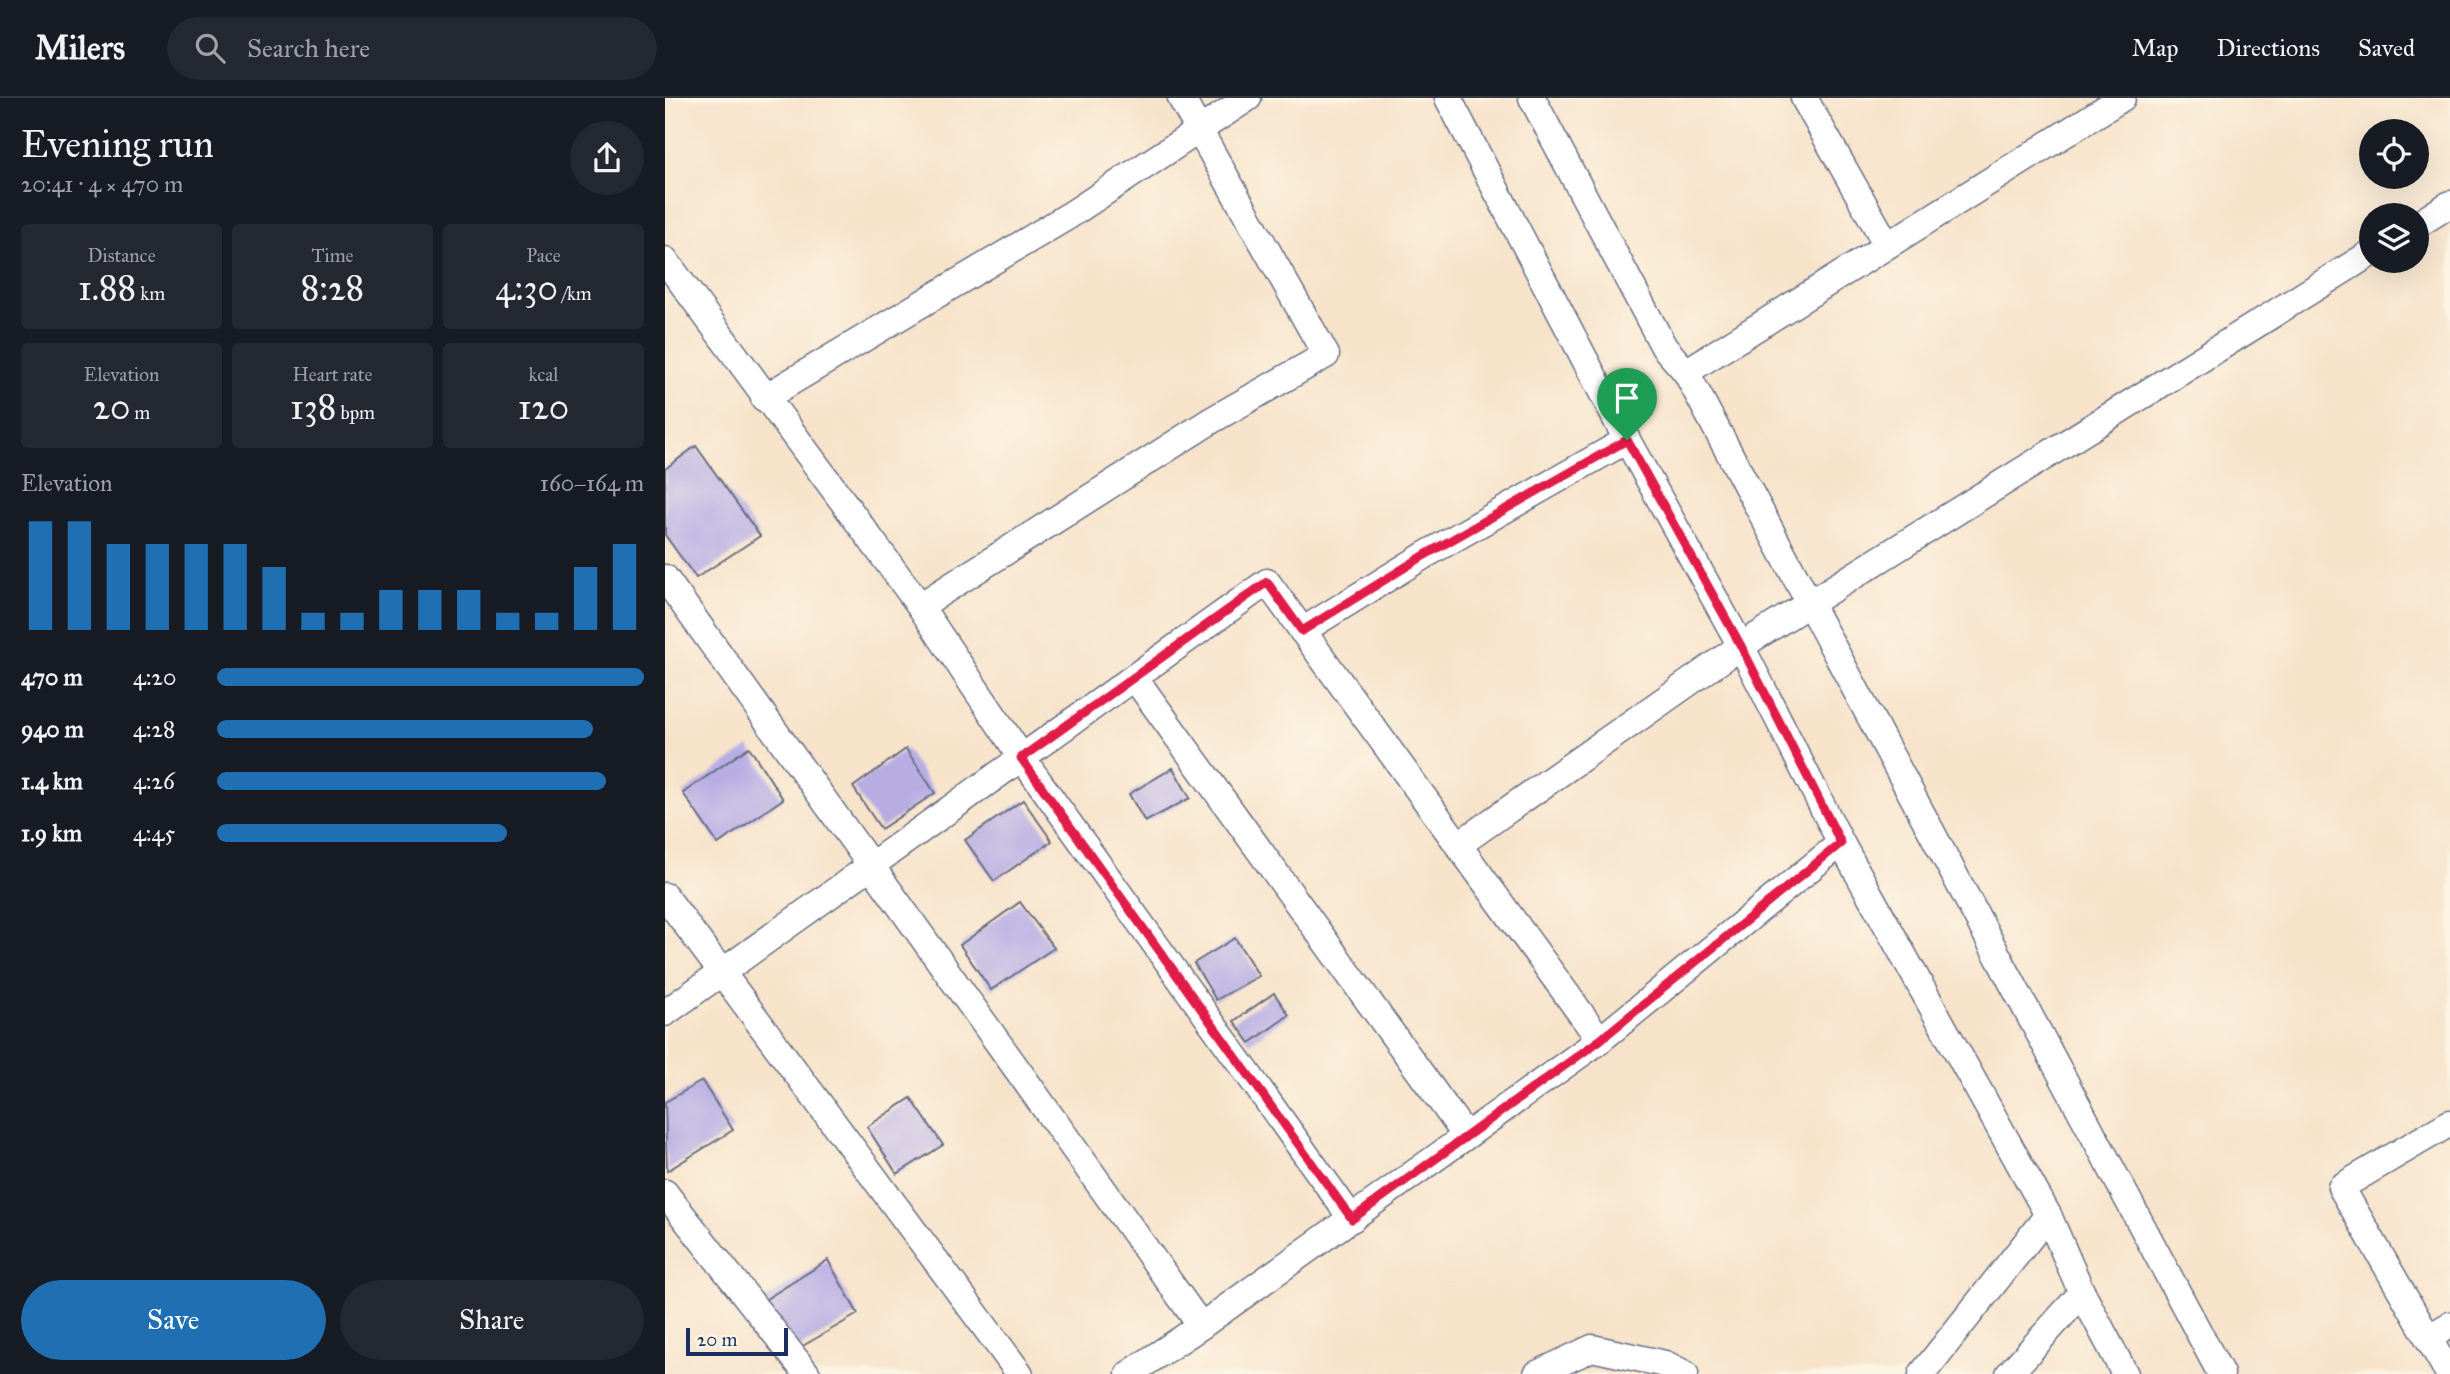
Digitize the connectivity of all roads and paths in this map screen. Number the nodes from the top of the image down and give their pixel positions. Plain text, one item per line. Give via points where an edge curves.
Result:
1 (1181, 98) edge
2 (1248, 98) edge
3 (1448, 98) edge
4 (1532, 98) edge
5 (1804, 98) edge
6 (2122, 98) edge
7 (1199, 132) junction
8 (2450, 204) edge
9 (2429, 217) edge
10 (1887, 245) junction
11 (665, 260) edge
12 (2359, 261) edge
13 (1686, 372) junction
14 (764, 398) junction
15 (1627, 440) junction
16 (665, 578) edge
17 (1808, 605) junction
18 (920, 606) junction
19 (1302, 631) junction
20 (1741, 646) junction
21 (1134, 677) junction
22 (1021, 758) junction
23 (1841, 843) junction
24 (1458, 845) junction
25 (871, 866) junction
26 (665, 896) edge
27 (722, 972) junction
28 (665, 1013) edge
29 (1600, 1040) junction
30 (2450, 1123) edge
31 (1466, 1136) junction
32 (665, 1193) edge
33 (2048, 1215) junction
34 (1352, 1219) junction
35 (2083, 1293) junction
36 (1201, 1326) junction
37 (2439, 1332) edge
38 (807, 1374) edge
39 (1020, 1374) edge
40 (1129, 1374) edge
41 (1537, 1374) edge
42 (1685, 1374) edge
43 (1922, 1374) edge
44 (2009, 1374) edge
45 (2125, 1374) edge
46 (2221, 1374) edge
47 (2449, 1374) edge

1 - 7 street
2 - 7 street
3 - 15 street
4 - 13 street via 1664,347
5 - 10 street
6 - 10 street
7 - 14 street via 1070,215
7 - 18 street via 1326,355 1212,420
8 - 9 street
10 - 13 street
11 - 14 street
12 - 17 street
13 - 17 street
14 - 18 street
15 - 19 street
15 - 20 street
16 - 25 street
17 - 20 street
17 - 46 street
18 - 22 street
19 - 21 street via 1267,582
19 - 24 street
20 - 23 street
20 - 24 street
21 - 22 street
21 - 31 street
22 - 25 street
22 - 34 street
23 - 29 street
23 - 33 street
24 - 29 street
25 - 27 street
25 - 36 street
26 - 27 street
27 - 28 street
27 - 39 street
29 - 31 street
30 - 37 street via 2341,1187
31 - 34 street
32 - 38 street
33 - 35 street
33 - 43 street
34 - 36 street
35 - 44 street
35 - 45 street
36 - 40 street
37 - 47 street
41 - 42 street via 1592,1348 1665,1364

